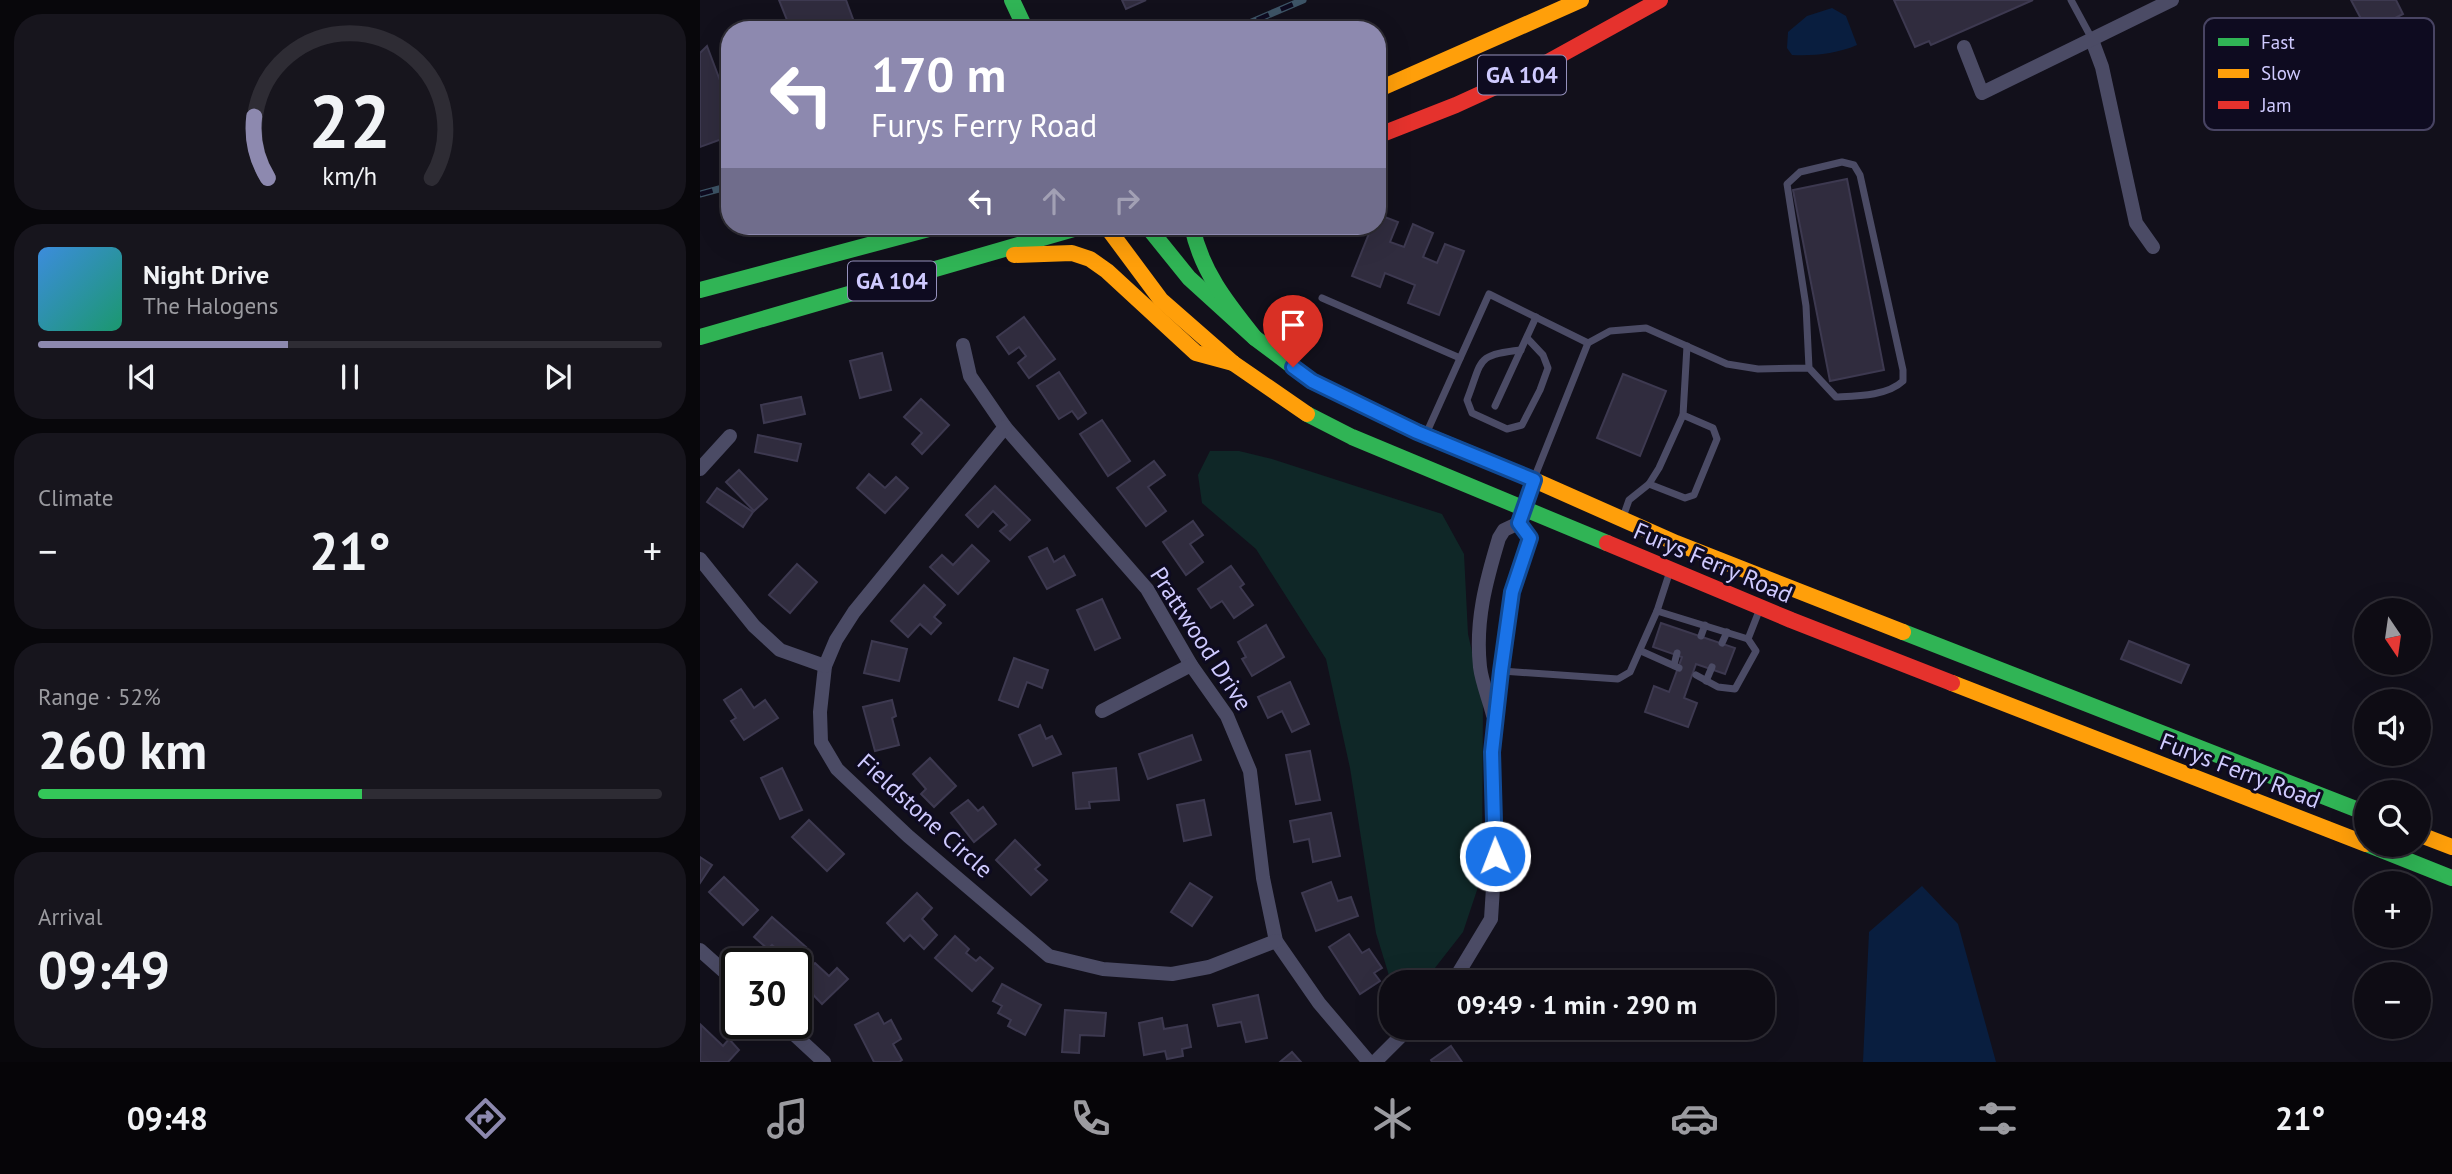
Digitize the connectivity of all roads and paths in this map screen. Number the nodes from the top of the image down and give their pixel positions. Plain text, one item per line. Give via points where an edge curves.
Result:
1 (1012, 0) edge
2 (1581, 0) edge
3 (1660, 0) edge
4 (2071, 0) edge
5 (2164, 2) edge
6 (1022, 21) edge
7 (2092, 40) junction
8 (1964, 47) dead end
9 (1386, 86) edge
10 (1386, 132) edge
11 (906, 235) edge
12 (1053, 235) edge
13 (1113, 235) edge
14 (1154, 235) edge
15 (1193, 235) edge
16 (2153, 247) dead end
17 (980, 256) junction
18 (700, 290) edge
19 (1322, 298) dead end
20 (1536, 317) junction
21 (700, 337) edge
22 (1255, 338) junction
23 (1527, 338) junction
24 (1588, 343) junction
25 (963, 345) dead end
26 (1687, 346) junction
27 (1521, 350) junction
28 (1460, 358) junction
29 (1233, 363) junction
30 (1809, 368) junction
31 (1495, 406) dead end
32 (1683, 415) junction
33 (1005, 427) junction
34 (730, 436) dead end
35 (1425, 436) junction
36 (700, 470) edge
37 (1534, 480) junction
38 (1649, 484) junction
39 (1521, 517) junction
40 (1622, 520) junction
41 (700, 559) edge
42 (1670, 570) junction
43 (1761, 608) junction
44 (1657, 611) junction
45 (1687, 619) junction
46 (1705, 625) junction
47 (1685, 628) dead end
48 (1727, 632) junction
49 (1701, 636) dead end
50 (1748, 639) junction
51 (1722, 643) dead end
52 (1641, 650) junction
53 (1677, 653) dead end
54 (1191, 665) junction
55 (825, 666) junction
56 (1712, 667) dead end
57 (1501, 671) junction
58 (1696, 675) dead end
59 (1706, 681) junction
60 (1102, 710) dead end
61 (1495, 723) junction
62 (2354, 808) edge
63 (2431, 839) edge
64 (2354, 840) edge
65 (2452, 847) edge
66 (2399, 857) edge
67 (2452, 877) edge
68 (1276, 941) junction
69 (700, 950) edge
70 (721, 969) edge
71 (1460, 970) edge
72 (799, 1039) edge
73 (1397, 1040) edge
74 (824, 1062) edge
75 (1369, 1062) edge
76 (1375, 1062) edge

1 - 6 main road
2 - 9 main road, GA 104
3 - 10 main road, GA 104 via 1537,68
4 - 7 lane
5 - 7 street
7 - 8 street via 1982,93
7 - 16 street via 2136,223
11 - 18 main road, GA 104
12 - 17 main road, GA 104
13 - 29 main road, Furys Ferry Road via 1161,300
14 - 22 main road, Furys Ferry Road via 1189,278
15 - 22 main road via 1210,280
17 - 21 main road, GA 104
17 - 29 main road via 1072,253 1090,259 1196,354
19 - 28 lane
20 - 23 lane
20 - 24 lane
20 - 28 lane via 1489,294
22 - 35 main road, Furys Ferry Road via 1312,381
23 - 27 lane
23 - 27 lane via 1548,368 1522,425 1507,429 1472,414 1467,400 1482,359 1491,353
24 - 26 lane via 1610,331 1646,328
24 - 37 lane
25 - 33 street, Prattwood Drive via 970,376
26 - 30 lane via 1727,365
26 - 32 lane
27 - 31 lane
28 - 35 lane
29 - 39 main road, Furys Ferry Road via 1297,409
30 - 30 lane via 1806,306 1787,184 1800,172 1842,162 1854,165 1860,175 1903,381 1856,397 1836,397
32 - 38 lane
32 - 38 lane via 1713,428 1717,439 1694,495 1685,498
33 - 54 street, Prattwood Drive via 1147,589
33 - 55 street, Fieldstone Circle via 854,612
34 - 36 street
35 - 37 main road, Furys Ferry Road
37 - 39 street
37 - 40 main road, Furys Ferry Road
38 - 40 lane via 1629,500
39 - 42 main road, Furys Ferry Road
39 - 57 street via 1530,538 1512,592
39 - 61 street via 1499,538 1482,594 1480,670
40 - 62 main road, Furys Ferry Road
41 - 55 street via 754,626 780,650
42 - 43 main road, Furys Ferry Road
42 - 44 lane
43 - 50 lane
43 - 64 main road, Furys Ferry Road
44 - 45 lane
44 - 52 lane
45 - 46 lane
45 - 47 lane
46 - 48 lane
46 - 49 lane
48 - 50 lane
48 - 51 lane
50 - 59 lane via 1756,651 1735,689
52 - 53 lane via 1676,666
52 - 57 lane via 1630,672 1618,679
54 - 60 street
54 - 68 street, Prattwood Drive via 1227,716 1250,771
55 - 68 street, Fieldstone Circle via 821,742 837,769 1049,956 1103,969 1172,974 1209,967
56 - 59 lane
57 - 61 street
58 - 59 lane
61 - 71 street via 1491,919
63 - 65 main road
66 - 67 main road, Furys Ferry Road
68 - 75 street, Prattwood Drive via 1319,1003
69 - 70 street
72 - 74 street
73 - 76 street

